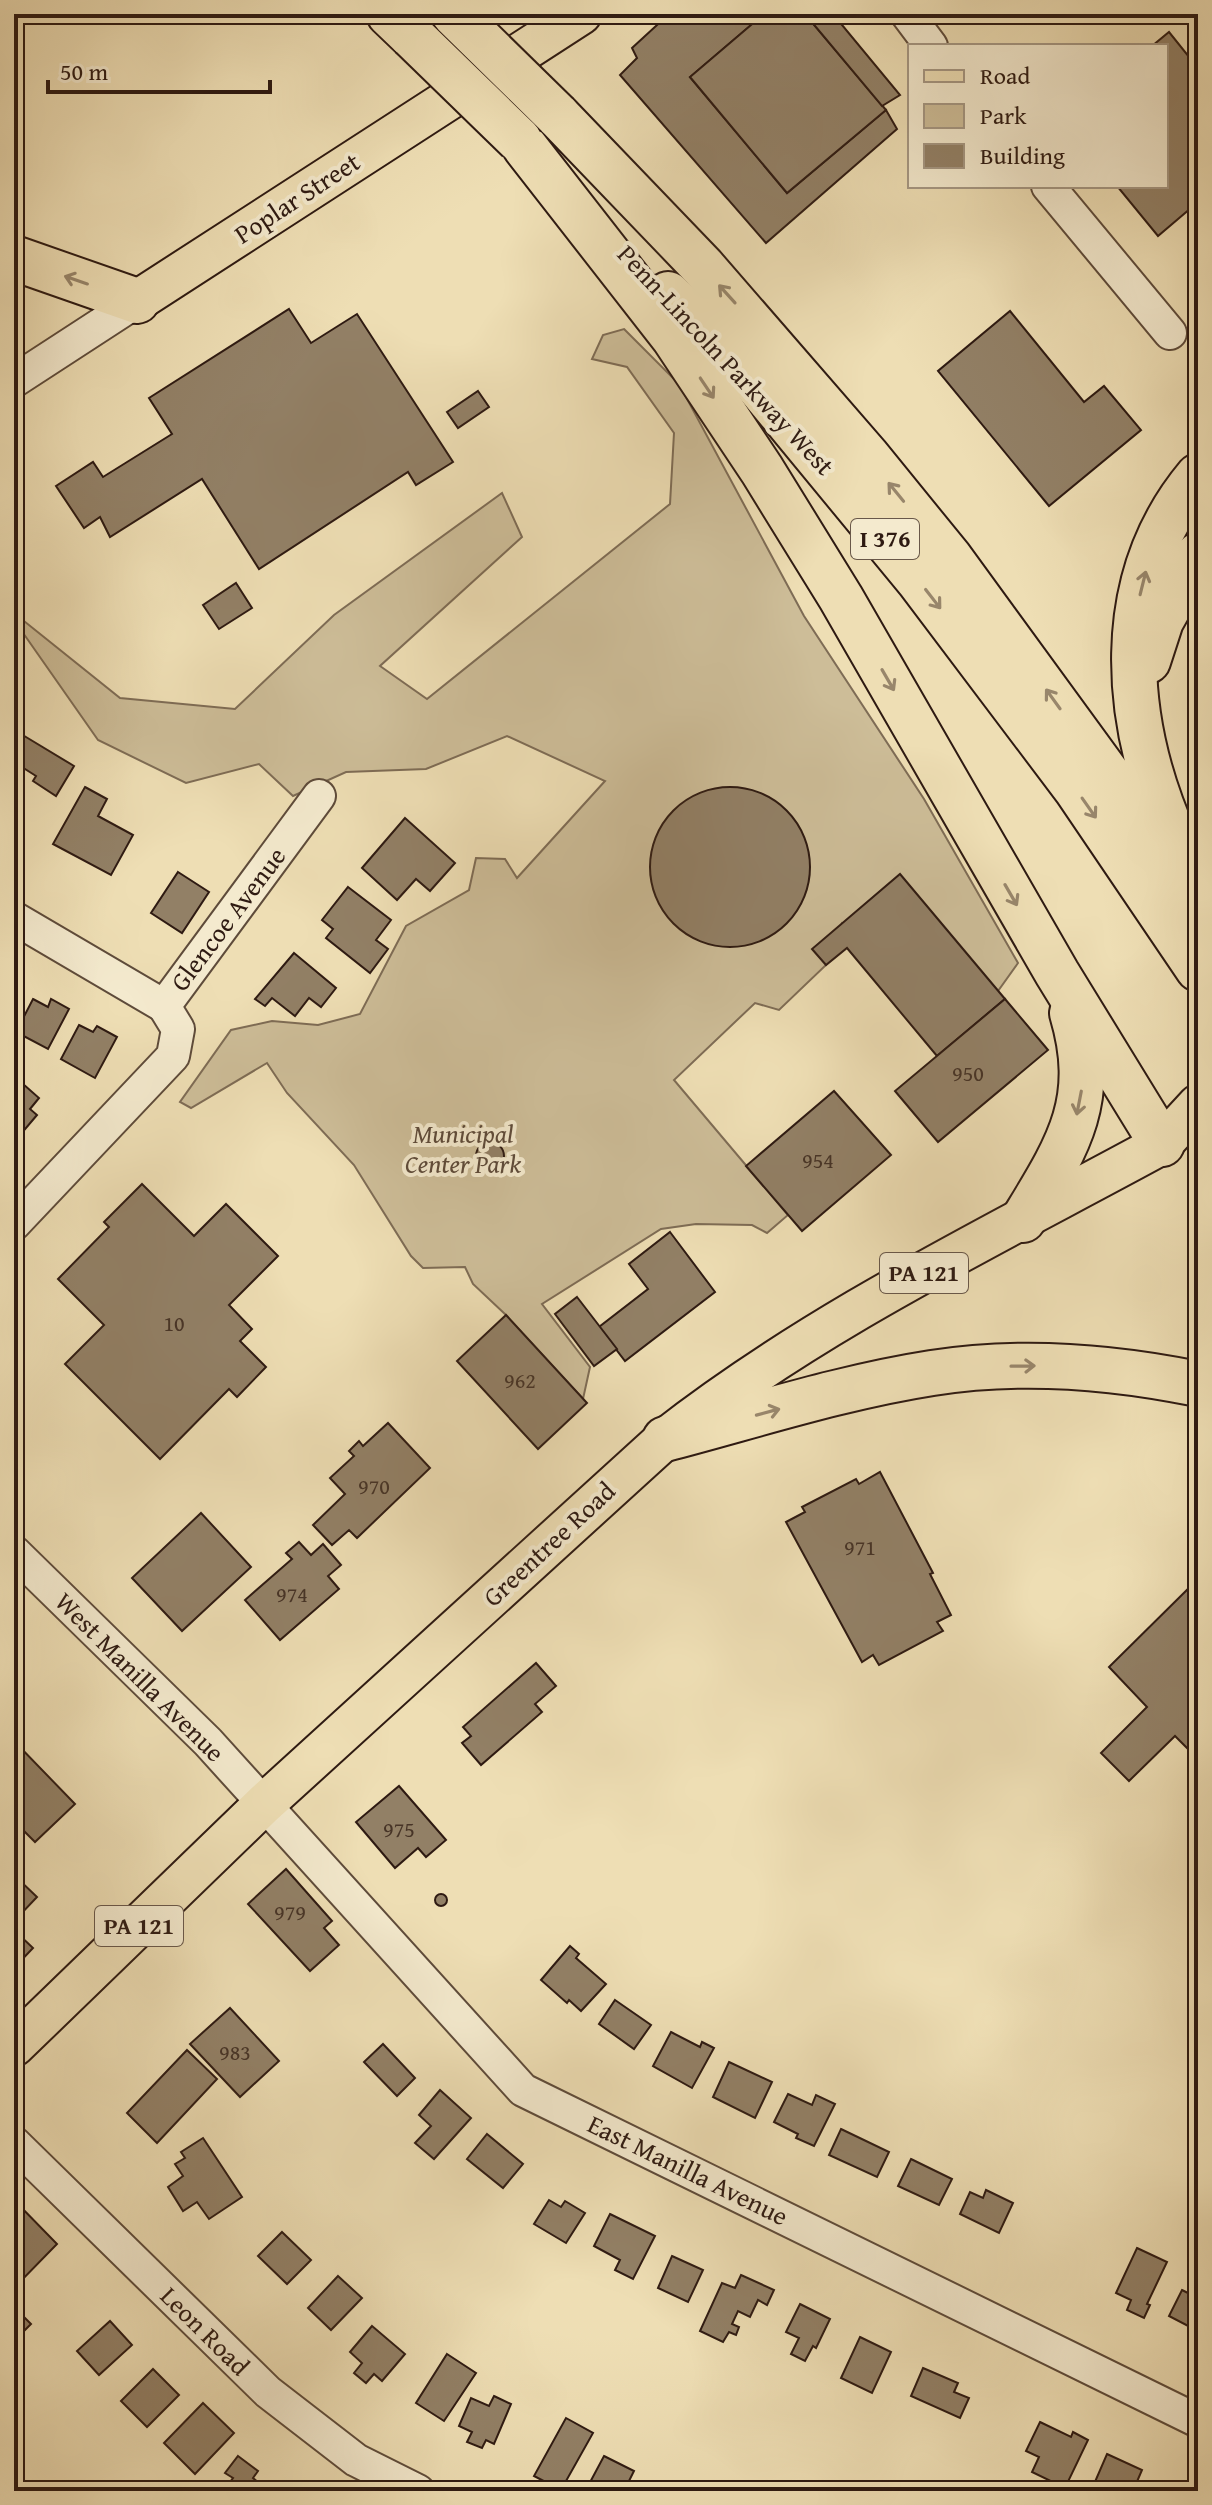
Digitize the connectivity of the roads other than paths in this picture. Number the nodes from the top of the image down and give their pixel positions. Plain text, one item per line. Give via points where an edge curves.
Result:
1 (454, 14) edge
2 (581, 14) edge
3 (907, 14) edge
4 (400, 25) edge
5 (930, 44) edge
6 (522, 143) junction
7 (1050, 188) edge
8 (14, 258) edge
9 (137, 301) junction
10 (1170, 333) dead end
11 (14, 381) edge
12 (1198, 476) edge
13 (1198, 555) edge
14 (1142, 743) junction
15 (319, 796) dead end
16 (1198, 886) edge
17 (1198, 898) edge
18 (14, 918) edge
19 (1198, 969) edge
20 (1057, 973) junction
21 (164, 1006) junction
22 (1198, 1105) edge
23 (1180, 1142) edge
24 (1023, 1220) junction
25 (14, 1224) edge
26 (1198, 1384) edge
27 (665, 1439) junction
28 (14, 1552) edge
29 (264, 1804) junction
30 (14, 2046) edge
31 (14, 2143) edge
32 (1198, 2421) edge
33 (418, 2491) edge

17 -> 1 highway, Penn-Lincoln Parkway West / I 376, bridge via 950,558 876,467 703,267
2 - 9 main road, Poplar Street
3 - 5 street
4 - 6 highway, Penn-Lincoln Parkway West / I 376, bridge
6 -> 19 highway, Penn-Lincoln Parkway West / I 376 via 755,382 838,480 1076,789
6 -> 20 highway via 674,338 762,470
7 - 10 street
9 -> 8 highway
9 - 11 street, Poplar Street
14 -> 12 highway via 1133,672 1137,606 1157,541
13 - 14 highway via 1161,621 1148,659
14 - 16 highway via 1163,812
15 - 21 street, Glencoe Avenue
18 - 21 street
20 - 23 highway
20 -> 24 highway via 1078,1034 1083,1083 1072,1133
21 - 25 street, Glencoe Avenue via 178,1029 173,1056
22 - 23 main road, Greentree Road / PA 121
23 - 24 main road, Greentree Road / PA 121
24 - 27 main road, Greentree Road / PA 121 via 803,1341
27 -> 26 highway via 879,1383 984,1367 1090,1368
27 - 29 main road, Greentree Road / PA 121
28 - 29 street, West Manilla Avenue
29 - 30 main road, Greentree Road / PA 121
29 - 32 street, East Manilla Avenue via 523,2090
31 - 33 street, Leon Road via 268,2392 356,2460

